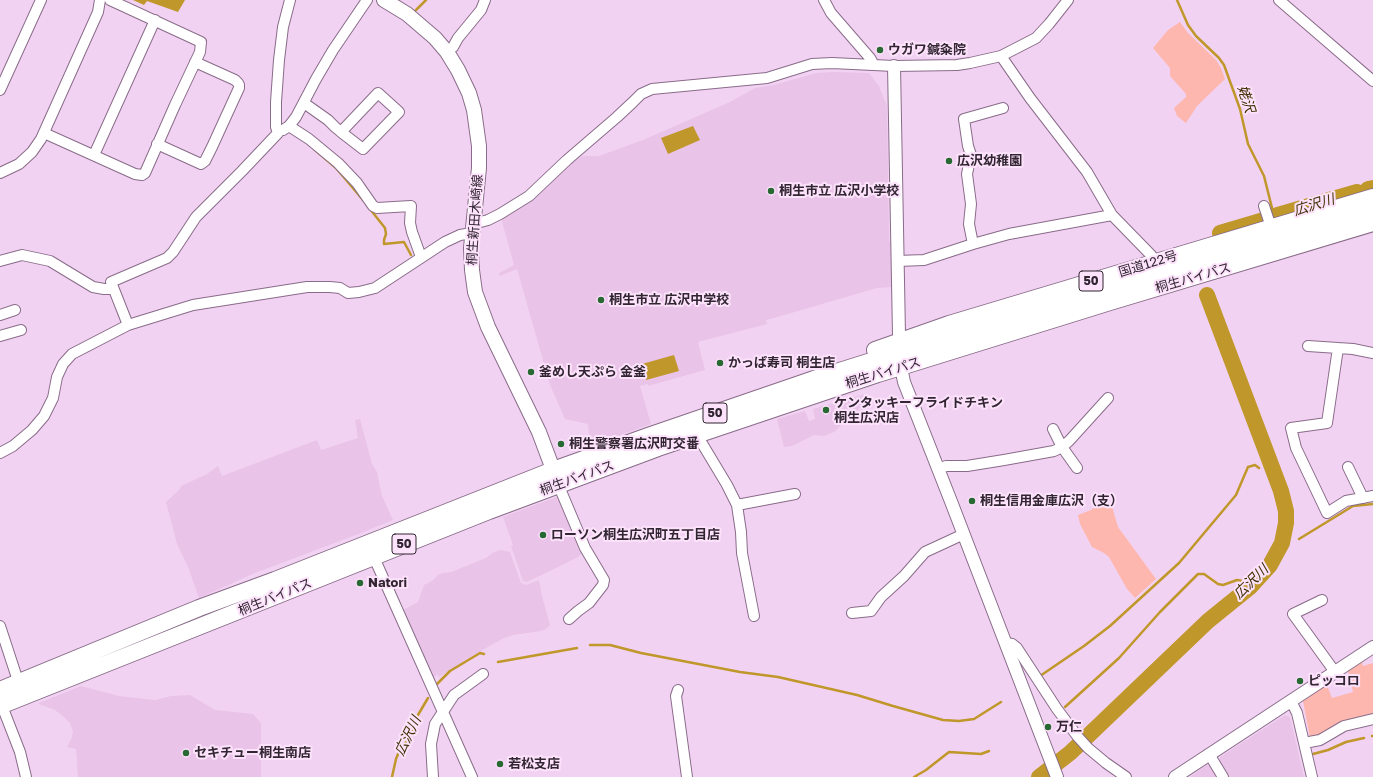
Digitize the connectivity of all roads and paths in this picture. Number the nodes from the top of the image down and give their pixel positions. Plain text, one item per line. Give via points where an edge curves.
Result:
1 (41, 0) edge
2 (100, 0) edge
3 (110, 0) edge
4 (290, 0) edge
5 (367, 0) edge
6 (384, 0) edge
7 (485, 0) edge
8 (824, 0) edge
9 (1068, 0) edge
10 (1279, 0) edge
11 (155, 20) junction
12 (447, 52) junction
13 (1000, 56) junction
14 (195, 62) junction
15 (874, 65) junction
16 (894, 66) junction
17 (1373, 81) edge
18 (0, 90) edge
19 (304, 103) junction
20 (1003, 108) dead end
21 (289, 126) junction
22 (342, 132) junction
23 (44, 133) junction
24 (278, 133) junction
25 (157, 144) junction
26 (94, 155) junction
27 (0, 173) edge
28 (1373, 197) edge
29 (1264, 206) dead end
30 (1373, 211) edge
31 (1112, 215) junction
32 (1373, 224) edge
33 (473, 228) junction
34 (1271, 228) junction
35 (1373, 235) edge
36 (973, 244) junction
37 (421, 257) junction
38 (0, 261) edge
39 (898, 261) junction
40 (1155, 262) junction
41 (113, 289) junction
42 (15, 310) dead end
43 (0, 315) edge
44 (128, 325) junction
45 (22, 330) dead end
46 (0, 336) edge
47 (1308, 346) dead end
48 (1338, 348) junction
49 (1373, 353) edge
50 (901, 359) junction
51 (865, 378) joint
52 (814, 379) joint
53 (1108, 398) dead end
54 (1053, 429) dead end
55 (697, 435) junction
56 (1062, 447) junction
57 (0, 453) edge
58 (1348, 467) dead end
59 (1077, 468) dead end
60 (938, 469) junction
61 (556, 477) junction
62 (795, 494) dead end
63 (1368, 497) edge
64 (737, 505) junction
65 (964, 534) junction
66 (371, 550) junction
67 (1322, 600) dead end
68 (852, 613) dead end
69 (754, 616) dead end
70 (569, 620) dead end
71 (0, 626) edge
72 (1006, 643) junction
73 (1373, 647) edge
74 (1335, 672) junction
75 (483, 674) dead end
76 (21, 690) junction
77 (678, 690) dead end
78 (1, 700) edge
79 (1291, 701) junction
80 (443, 711) junction
81 (1373, 719) edge
82 (1304, 743) junction
83 (1209, 754) junction
84 (26, 777) edge
85 (433, 777) edge
86 (472, 777) edge
87 (687, 777) edge
88 (1057, 777) edge
89 (1126, 777) edge
90 (1175, 777) edge
91 (1223, 777) edge
92 (1312, 777) edge

1 - 18 street
2 - 23 street via 98,12
3 - 11 street
4 - 24 street via 283,27 279,60 276,102
5 - 19 street via 329,56
6 - 12 main road, 桐生新田木崎線 via 415,20
7 - 12 street via 481,10
8 - 15 street via 835,18
9 - 13 street via 1036,38
10 - 17 street
11 - 14 street via 201,42
11 - 26 street
12 - 33 main road, 桐生新田木崎線 via 469,93 478,136 479,168
13 - 16 street via 957,65
13 - 31 street via 1087,172
14 - 25 street
14 - 25 street via 235,80 239,86 215,141 207,158 201,164
15 - 16 street
15 - 33 street via 812,64 767,78 652,89 637,98 529,196
16 - 39 street
19 - 21 street
19 - 22 street
20 - 36 street via 964,119 971,155 967,174 971,204 969,224
21 - 24 street
21 - 37 street via 309,138 338,163 357,183 373,206 411,206 410,223
22 - 22 street via 363,149 399,112 378,93
23 - 26 street
23 - 27 street via 32,152
24 - 41 street via 196,217 167,258 111,282
25 - 26 street via 142,175
28 - 34 highway, 国道122号 / 50
29 - 34 street
30 - 50 highway, 桐生バイパス / 50
31 - 36 street via 1009,234
31 - 40 street via 1151,254
32 - 50 highway, 桐生バイパス / 50 via 1110,302
33 - 37 street
33 - 61 main road, 桐生新田木崎線 via 472,270 478,302 539,432
34 - 40 highway, 国道122号 / 50
35 - 50 highway, 国道122号 / 50
36 - 39 street via 924,260
37 - 44 street via 375,288 359,292 348,293 340,288 330,287 307,287 193,305
38 - 41 street via 22,255 50,261 93,287
39 - 50 street
40 - 50 highway, 国道122号 / 50 via 949,324
41 - 44 street
42 - 43 street
44 - 57 street via 72,354 63,364 57,377 53,398 44,416 13,446
45 - 46 street
47 - 48 street
48 - 49 street
48 - 63 street via 1328,423 1291,428 1296,448 1327,513 1346,501
50 - 51 highway, 国道122号 / 50 via 884,379
50 - 52 highway, 国道122号 / 50 via 840,364
50 - 60 street via 906,387
51 - 55 highway, 桐生バイパス / 50
52 - 61 highway, 桐生バイパス / 50
53 - 56 street
54 - 56 street
55 - 61 highway, 桐生バイパス / 50
55 - 64 street via 728,485
56 - 59 street
56 - 60 street via 1054,451 1004,460
58 - 63 street
60 - 65 street
61 - 66 highway, 桐生バイパス / 50
61 - 70 street via 585,548 604,580 590,603
62 - 64 street
64 - 69 street
65 - 68 street via 925,552 881,597 871,611
65 - 72 street
66 - 76 highway, 桐生バイパス / 50 via 275,580 199,608
66 - 76 highway, 桐生バイパス / 50 via 83,678
66 - 80 street
67 - 74 street via 1293,614
71 - 76 street
72 - 88 street
72 - 89 street via 1017,648 1078,737 1088,748
73 - 74 street
74 - 79 street
75 - 80 street via 454,695
76 - 78 highway, 桐生バイパス / 50
77 - 87 street via 676,696
78 - 84 street via 20,752
79 - 82 street via 1297,713
79 - 83 street
80 - 85 street via 431,737
80 - 86 street
81 - 82 street via 1347,725 1320,740
82 - 92 street
83 - 90 street
83 - 91 street

